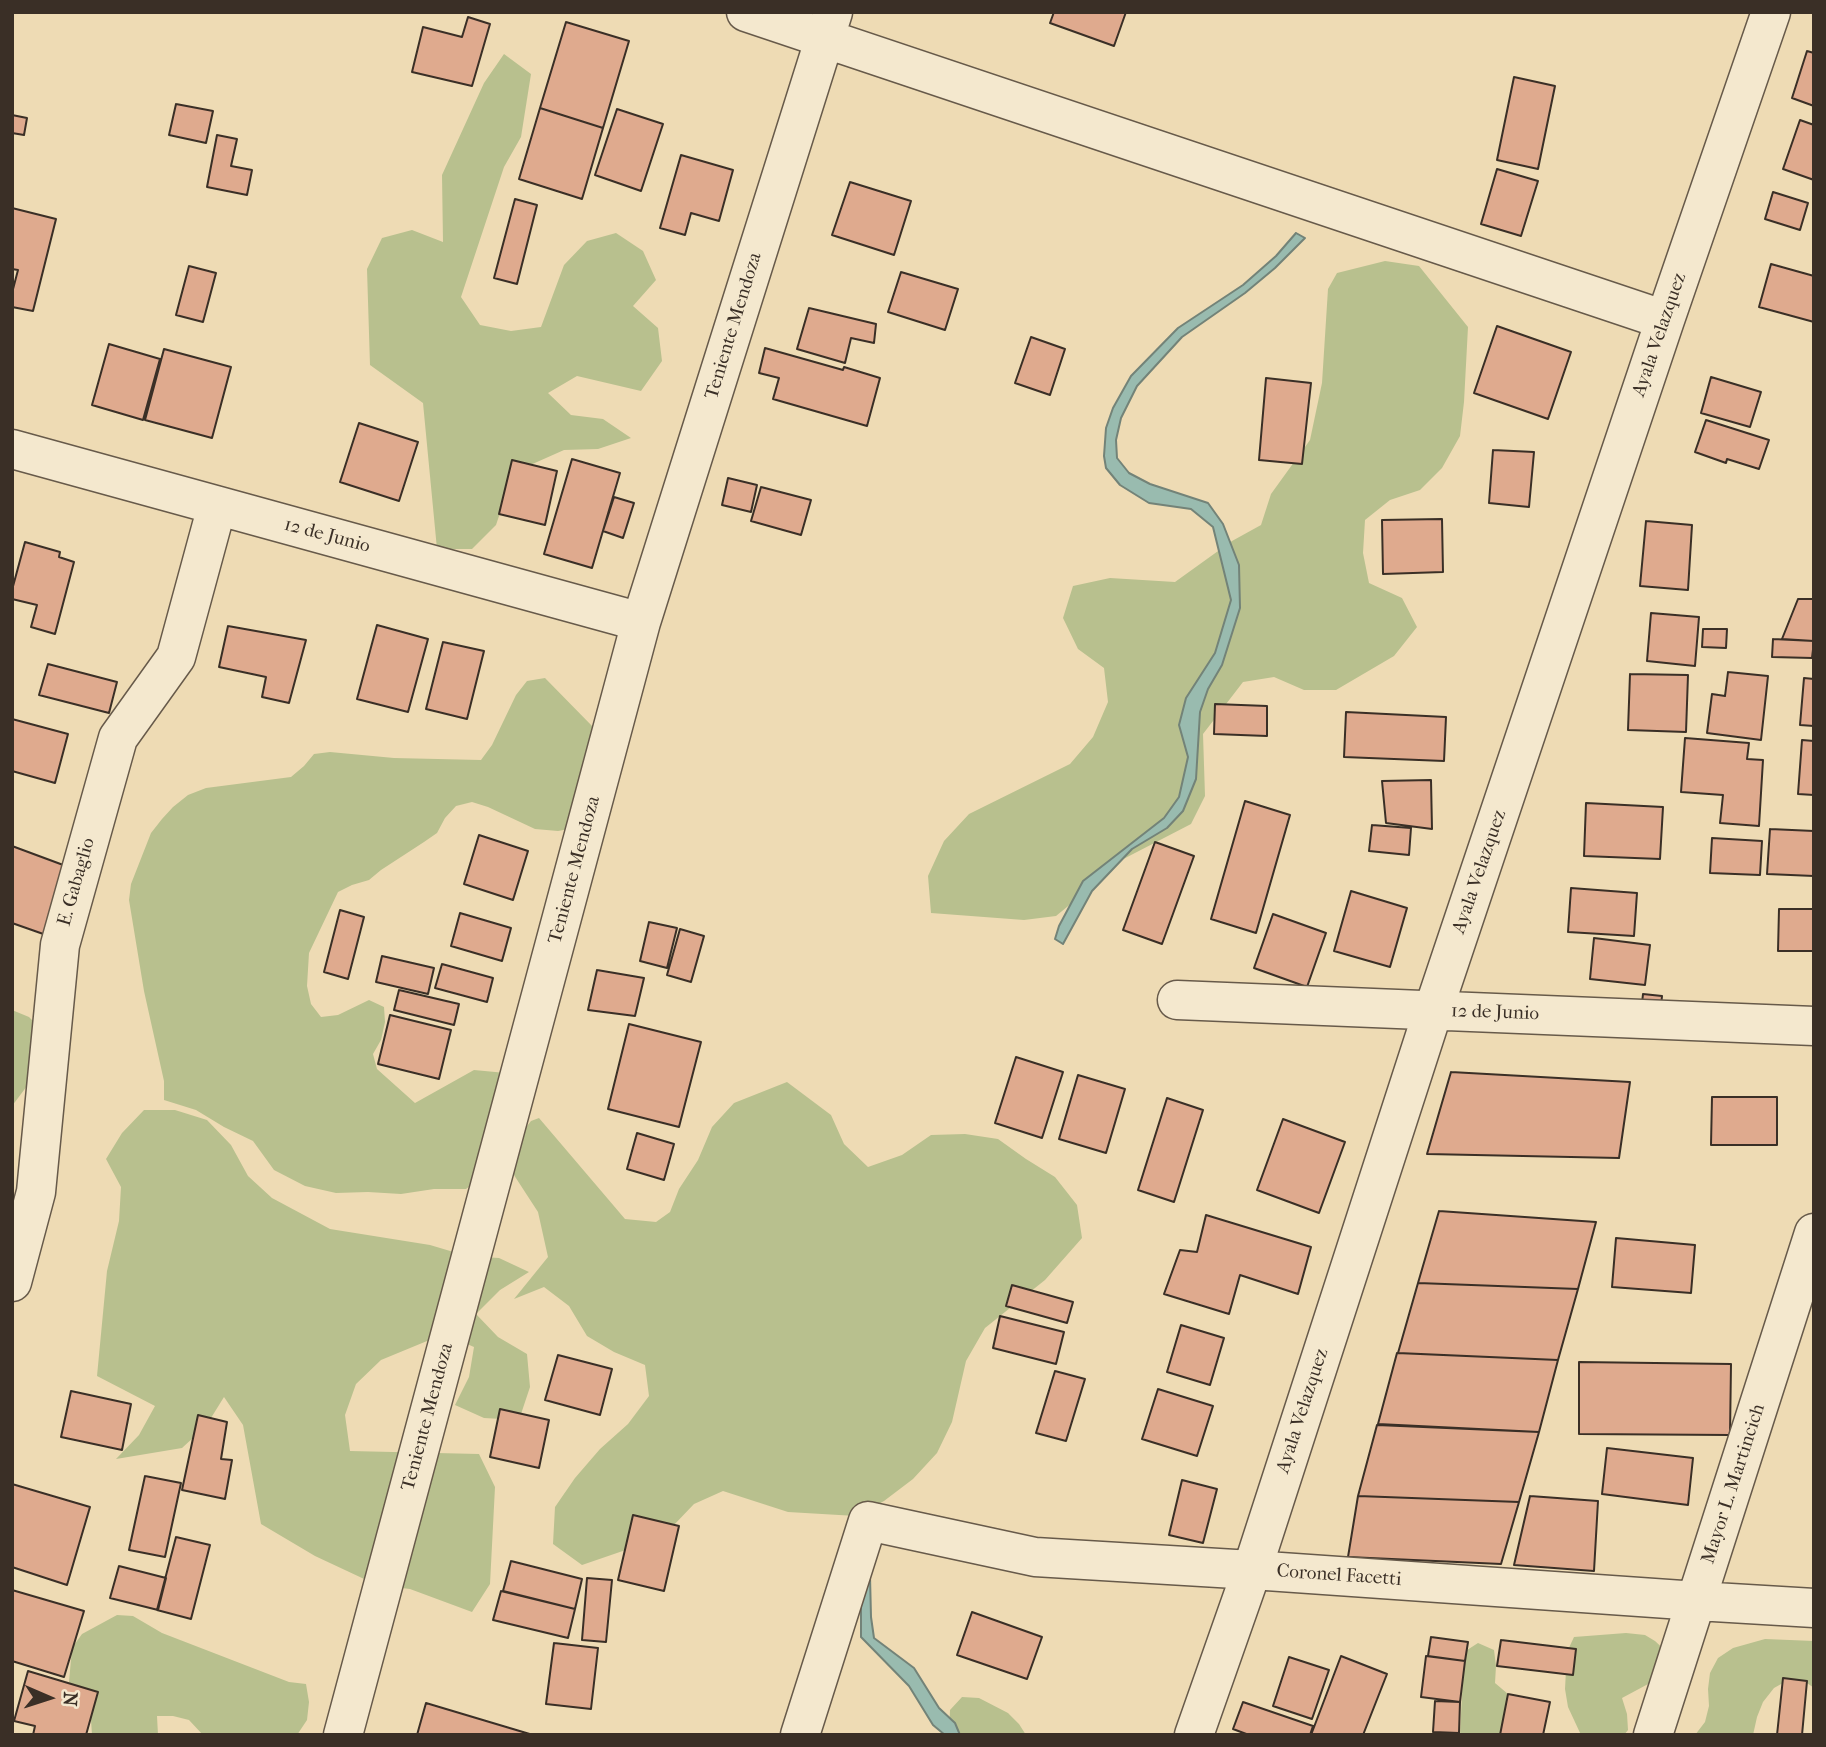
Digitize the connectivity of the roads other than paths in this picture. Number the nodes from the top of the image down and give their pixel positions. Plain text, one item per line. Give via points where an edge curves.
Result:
1 (746, 12) edge
2 (1771, 12) edge
3 (828, 25) edge
4 (1665, 320) junction
5 (12, 449) edge
6 (217, 506) junction
7 (641, 622) junction
8 (1177, 1000) dead end
9 (1433, 1011) junction
10 (1814, 1026) edge
11 (24, 1189) edge
12 (1814, 1233) edge
13 (12, 1282) edge
14 (1252, 1570) junction
15 (1697, 1601) junction
16 (1814, 1608) edge
17 (343, 1735) edge
18 (800, 1735) edge
19 (1194, 1735) edge
20 (1653, 1735) edge

1 - 3 street
2 - 4 street, Ayala Velazquez
3 - 4 street
3 - 7 street, Teniente Mendoza
4 - 9 street, Ayala Velazquez
5 - 6 street, 12 de Junio
6 - 7 street, 12 de Junio
6 - 11 street, E. Gabaglio via 176,657 118,738 60,945
7 - 17 street, Teniente Mendoza
8 - 9 street, 12 de Junio
9 - 10 street, 12 de Junio
9 - 14 street, Ayala Velazquez
11 - 13 street, E. Gabaglio
12 - 15 street, Mayor L. Martincich
14 - 15 street, Coronel Facetti
14 - 18 street, Coronel Facetti via 1035,1557 868,1521
14 - 19 street, Ayala Velazquez
15 - 16 street, Coronel Facetti
15 - 20 street, Mayor L. Martincich

